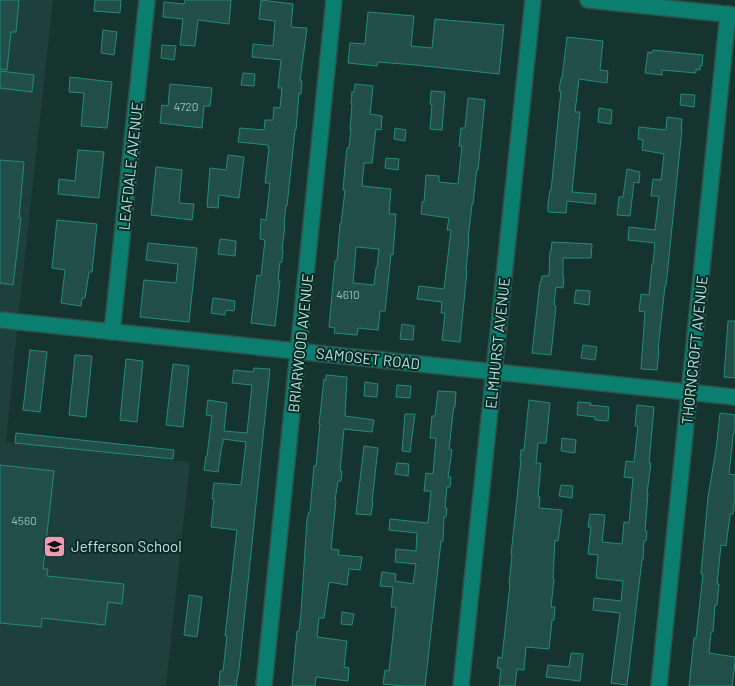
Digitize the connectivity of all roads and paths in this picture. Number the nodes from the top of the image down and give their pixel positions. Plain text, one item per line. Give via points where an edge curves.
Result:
1 (147, 0) edge
2 (334, 0) edge
3 (533, 0) edge
4 (588, 0) edge
5 (619, 2) edge
6 (732, 15) edge
7 (0, 320) edge
8 (112, 332) junction
9 (299, 351) junction
10 (494, 371) junction
11 (690, 392) junction
12 (735, 397) edge
13 (264, 686) edge
14 (461, 686) edge
15 (659, 686) edge

1 - 8 street, LEAFDALE AVENUE
2 - 9 street, BRIARWOOD AVENUE
3 - 10 street, ELMHURST AVENUE
4 - 5 street
5 - 6 street
6 - 11 street, THORNCROFT AVENUE
7 - 8 street, SAMOSET ROAD
8 - 9 street, SAMOSET ROAD
9 - 10 street, SAMOSET ROAD
9 - 13 street, BRIARWOOD AVENUE
10 - 11 street, SAMOSET ROAD
10 - 14 street, ELMHURST AVENUE
11 - 12 street, SAMOSET ROAD
11 - 15 street, THORNCROFT AVENUE

